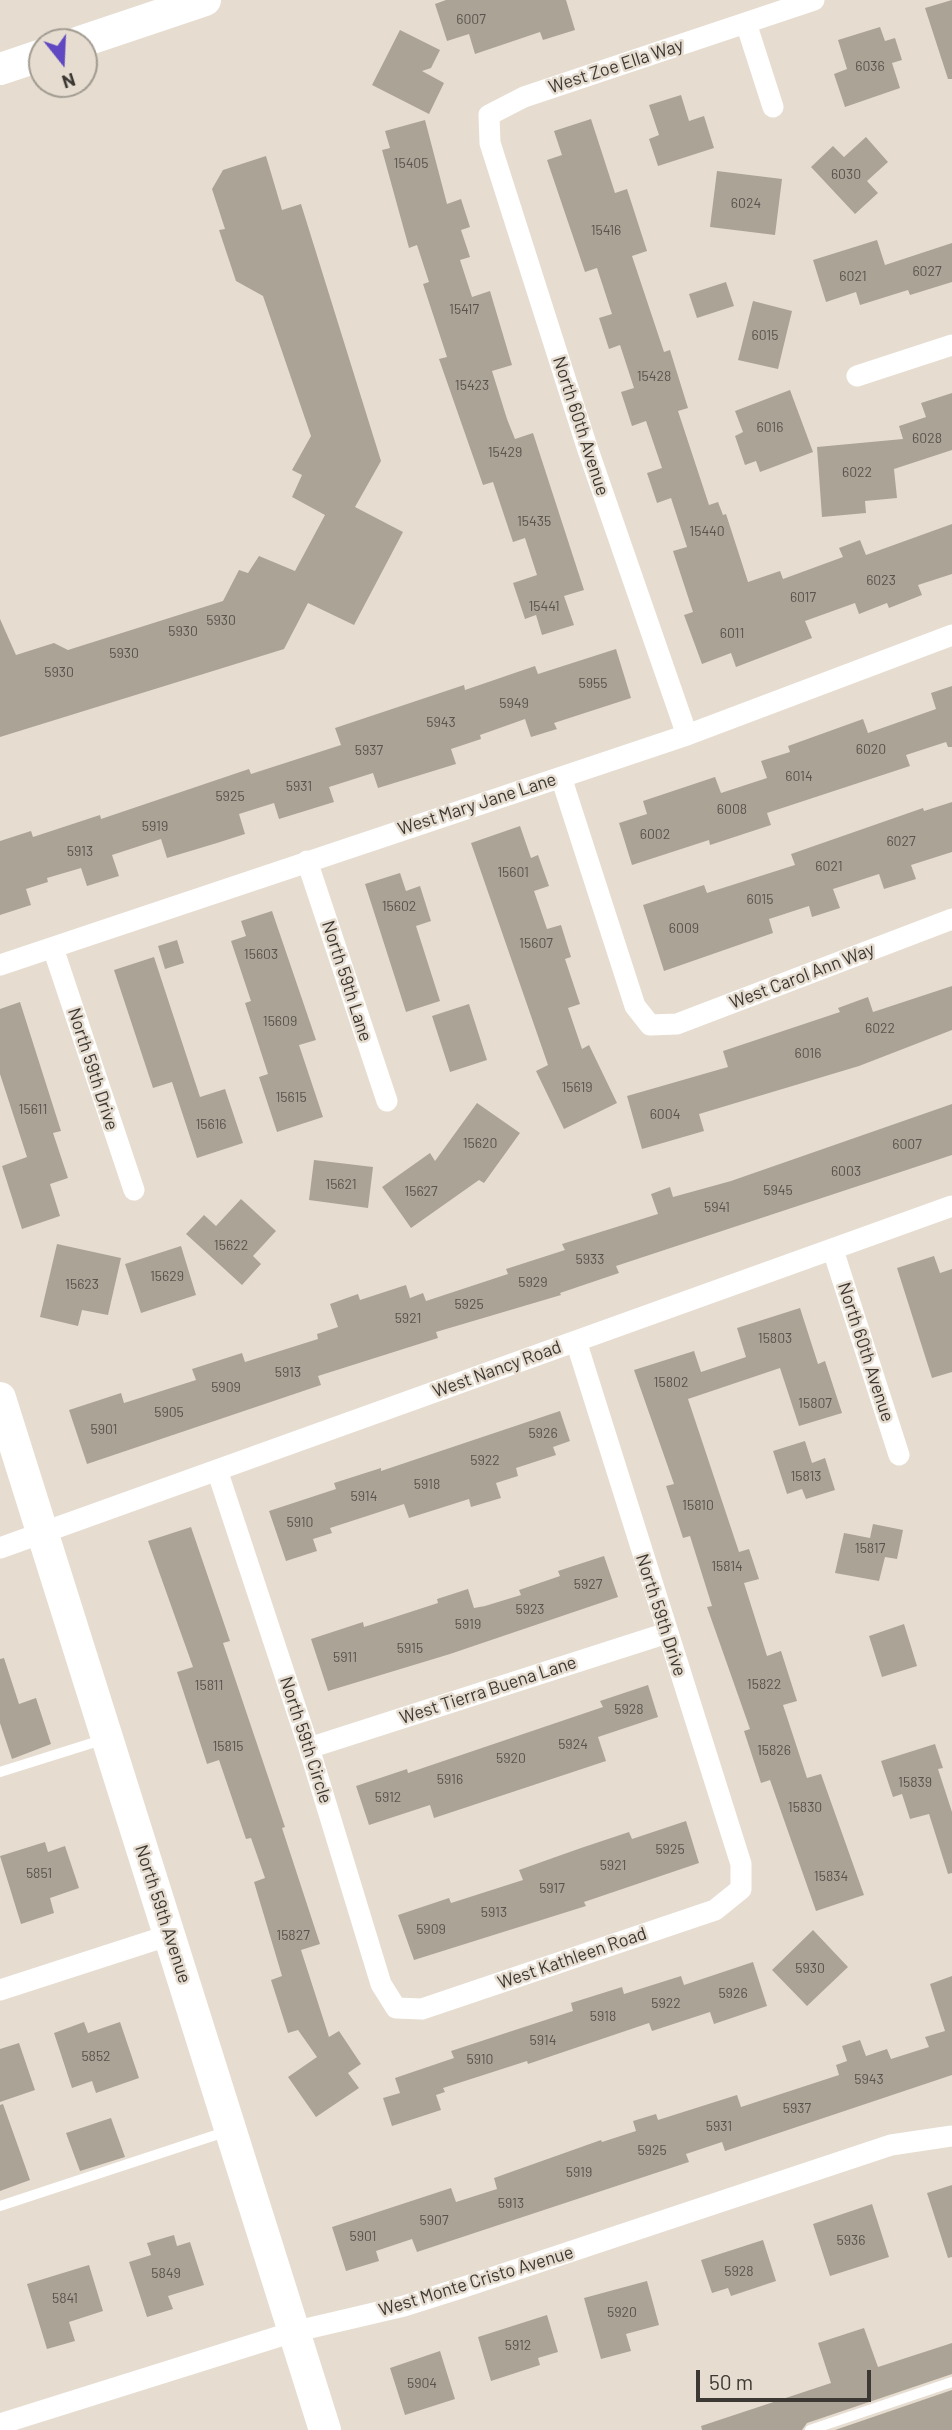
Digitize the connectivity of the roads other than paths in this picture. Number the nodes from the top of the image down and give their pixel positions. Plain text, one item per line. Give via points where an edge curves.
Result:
1 (205, 0) edge
2 (814, 0) edge
3 (746, 23) junction
4 (98, 36) edge
5 (28, 60) edge
6 (0, 69) edge
7 (773, 107) dead end
8 (489, 115) joint
9 (952, 345) edge
10 (857, 376) dead end
11 (952, 635) edge
12 (687, 734) junction
13 (561, 776) junction
14 (307, 861) junction
15 (952, 919) edge
16 (53, 948) junction
17 (0, 965) edge
18 (387, 1101) dead end
19 (134, 1190) dead end
20 (952, 1206) edge
21 (833, 1250) junction
22 (576, 1341) junction
23 (0, 1398) edge
24 (899, 1455) dead end
25 (217, 1470) junction
26 (43, 1534) junction
27 (0, 1548) edge
28 (667, 1633) junction
29 (107, 1738) junction
30 (309, 1748) junction
31 (0, 1772) edge
32 (741, 1889) joint
33 (170, 1935) junction
34 (0, 1990) edge
35 (396, 2008) joint
36 (231, 2130) junction
37 (952, 2136) edge
38 (0, 2206) edge
39 (293, 2332) junction
40 (952, 2382) edge
41 (0, 2424) edge
42 (325, 2430) edge
43 (810, 2430) edge

1 - 4 main road
2 - 3 street, West Zoe Ella Way
3 - 7 street
3 - 8 street, West Zoe Ella Way via 524,97
5 - 6 main road
8 - 12 street, North 60th Avenue via 490,143 587,447
9 - 10 street
11 - 12 street, West Mary Jane Lane
12 - 13 street, West Mary Jane Lane
13 - 14 street, West Mary Jane Lane
13 - 15 street, West Carol Ann Way via 635,1006 650,1025 677,1024
14 - 16 street, West Mary Jane Lane
14 - 18 street, North 59th Lane
16 - 17 street, West Mary Jane Lane
16 - 19 street, North 59th Drive
20 - 21 street, West Nancy Road
21 - 22 street, West Nancy Road
21 - 24 street, North 60th Avenue
22 - 25 street, West Nancy Road
22 - 28 street, North 59th Drive
23 - 26 main road, North 59th Avenue
25 - 26 street, West Nancy Road
25 - 30 street, North 59th Circle
26 - 27 street
26 - 29 main road, North 59th Avenue
28 - 30 street, West Tierra Buena Lane
28 - 32 street, North 59th Drive via 741,1864
29 - 31 lane
29 - 33 main road, North 59th Avenue
30 - 35 street, North 59th Circle via 381,1984
32 - 35 street, West Kathleen Road via 715,1910 422,2009
33 - 34 street
33 - 36 main road, North 59th Avenue
36 - 38 lane
36 - 39 main road, North 59th Avenue
37 - 39 street, West Monte Cristo Avenue via 891,2146 450,2292
39 - 41 street, West Monte Cristo Avenue
39 - 42 main road, North 59th Avenue
40 - 43 lane

